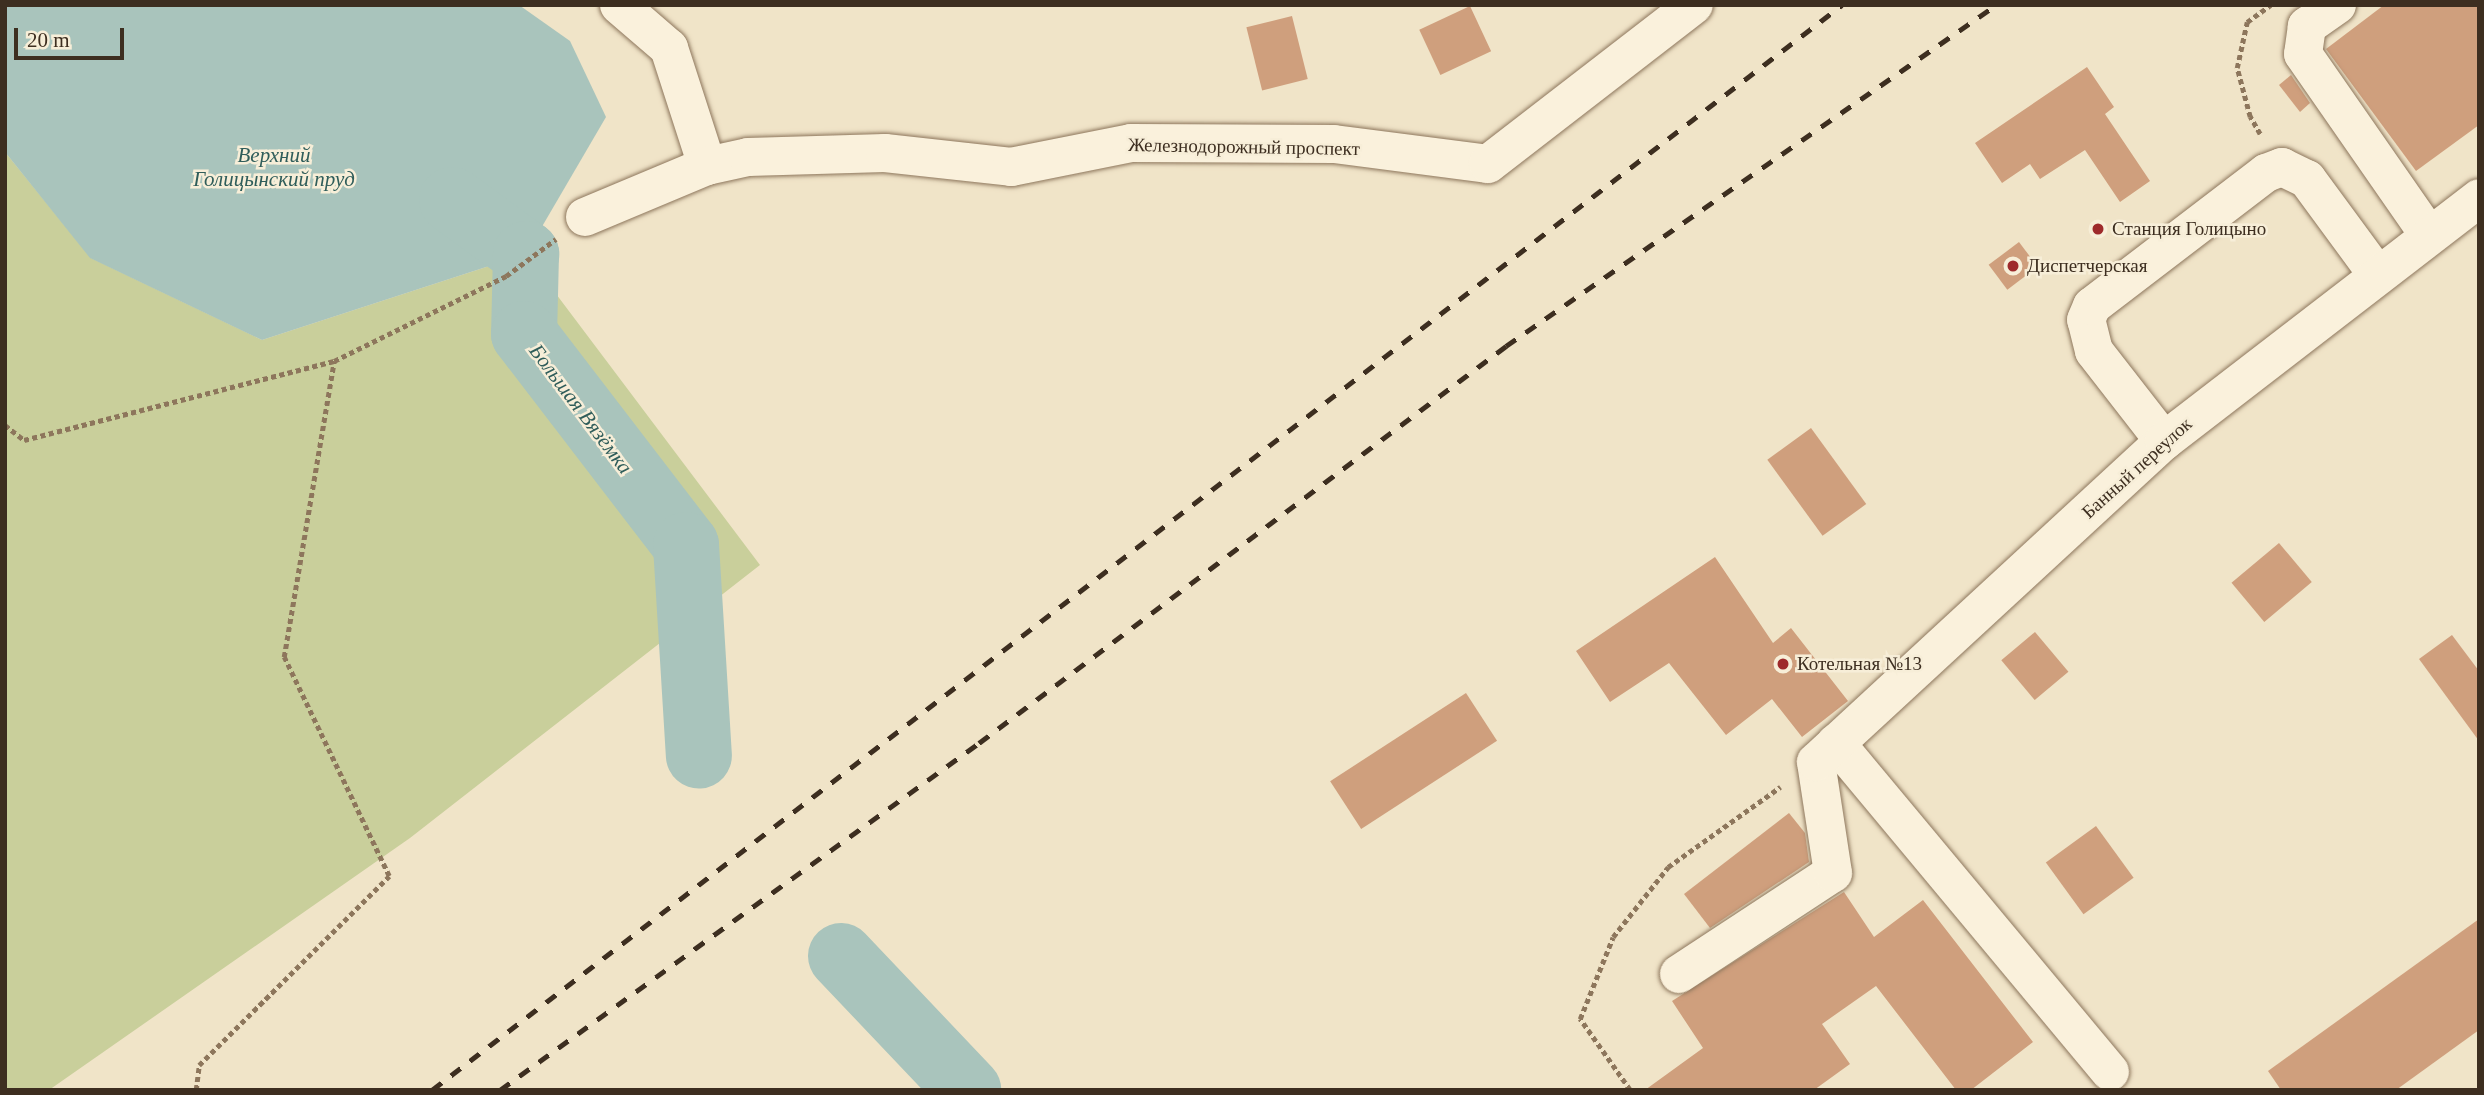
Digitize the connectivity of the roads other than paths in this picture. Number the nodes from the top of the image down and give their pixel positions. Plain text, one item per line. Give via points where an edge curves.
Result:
1 (619, 5) edge
2 (1694, 5) edge
3 (2337, 5) edge
4 (707, 166) junction
5 (2479, 198) edge
6 (585, 218) road end
7 (2429, 235) junction
8 (2376, 273) junction
9 (2164, 441) junction
10 (1826, 752) junction
11 (1679, 974) dead end
12 (2110, 1072) dead end

1 - 4 street via 669,48
2 - 4 street, Железнодорожный проспект via 1488,164 1334,144 1131,143 1012,167 885,153 748,157
3 - 7 street via 2307,26 2304,54
4 - 6 street, Железнодорожный проспект
5 - 7 street, Банный переулок
7 - 8 street, Банный переулок
8 - 9 street, Банный переулок
8 - 9 street via 2307,178 2282,167 2266,173 2092,306 2086,320 2094,351
9 - 10 street, Банный переулок
10 - 11 street via 1833,873
10 - 12 street

